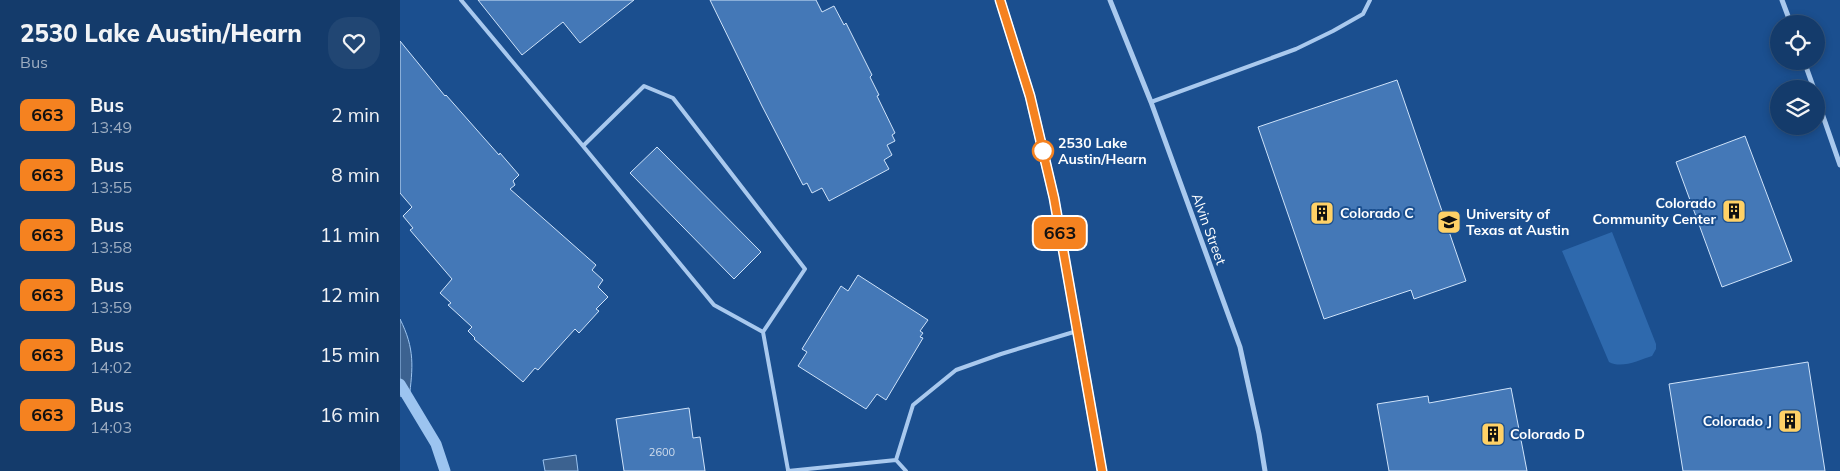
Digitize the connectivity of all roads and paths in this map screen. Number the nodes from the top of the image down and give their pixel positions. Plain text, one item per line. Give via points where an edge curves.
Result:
1 (461, 0) edge
2 (1000, 0) edge
3 (1110, 0) edge
4 (1370, 0) edge
5 (1782, 0) edge
6 (1788, 15) edge
7 (1151, 102) junction
8 (1825, 122) edge
9 (583, 146) junction
10 (1840, 165) edge
11 (1079, 331) junction
12 (763, 332) junction
13 (896, 460) junction
14 (788, 471) edge
15 (906, 471) edge
16 (1102, 471) edge
17 (1265, 471) edge

1 - 9 lane
2 - 11 main road via 1030,96 1054,198
3 - 7 street, Alvin Street
4 - 7 lane via 1363,14 1296,49
5 - 6 street
7 - 17 street, Alvin Street via 1240,347
8 - 10 street
9 - 12 lane via 714,305
9 - 12 lane via 644,86 673,98 805,269
11 - 13 lane via 956,370 913,405
11 - 16 main road
12 - 14 lane
13 - 14 lane
13 - 15 lane

